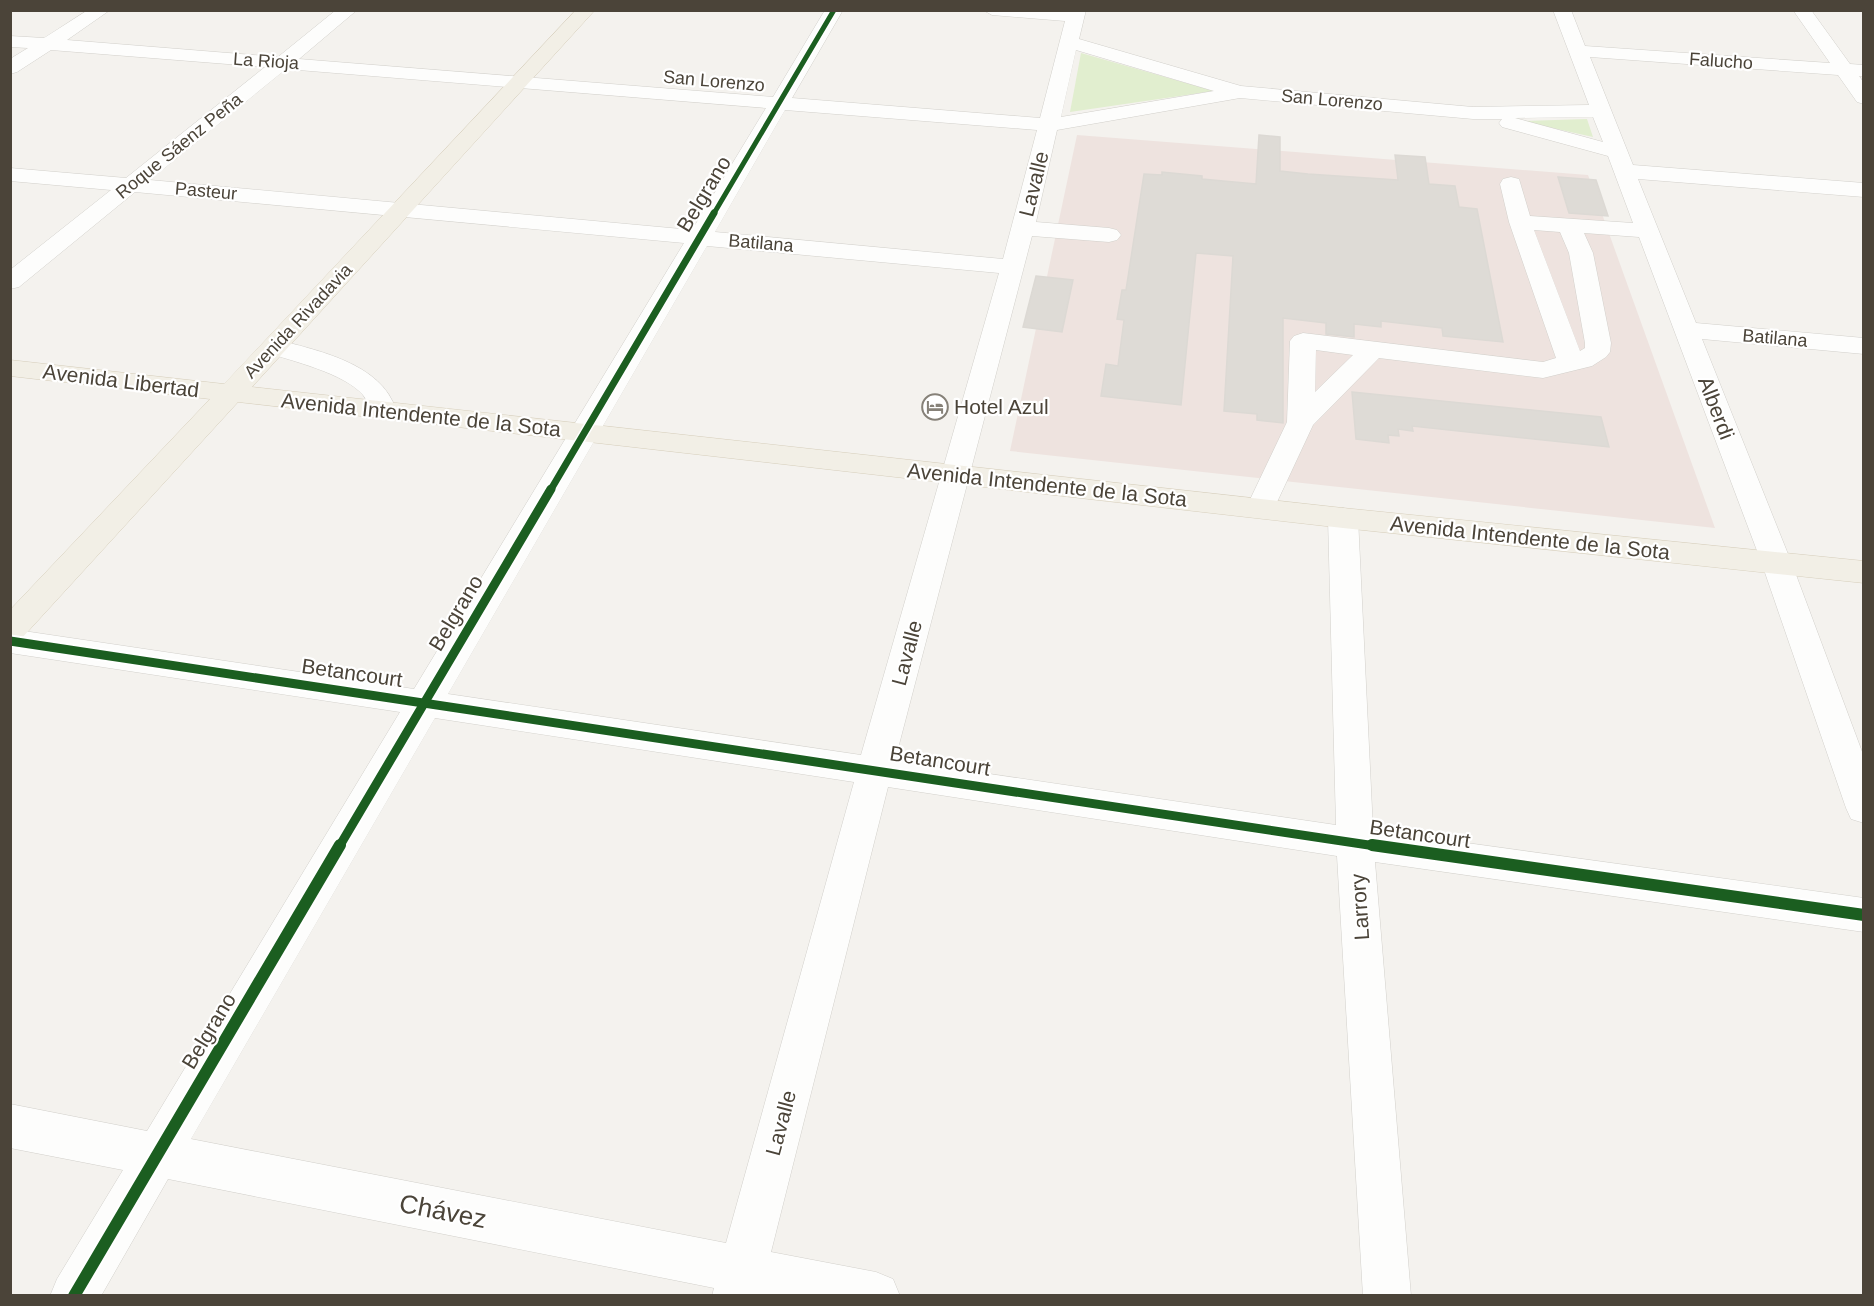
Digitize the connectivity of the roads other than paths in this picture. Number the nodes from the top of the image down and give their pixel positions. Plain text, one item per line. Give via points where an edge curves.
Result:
1 (101, 10) edge
2 (348, 10) edge
3 (586, 10) edge
4 (834, 10) edge
5 (992, 10) edge
6 (1562, 10) edge
7 (1802, 10) edge
8 (1076, 13) edge
9 (10, 41) edge
10 (1069, 42) junction
11 (49, 44) junction
12 (1578, 51) junction
13 (283, 62) junction
14 (10, 68) edge
15 (1844, 70) junction
16 (1863, 71) edge
17 (520, 81) junction
18 (1240, 92) junction
19 (1863, 98) edge
20 (779, 103) junction
21 (1601, 111) junction
22 (1473, 113) junction
23 (1048, 125) junction
24 (1620, 161) junction
25 (10, 174) edge
26 (1511, 184) dead end
27 (131, 185) junction
28 (1863, 190) edge
29 (402, 209) junction
30 (1520, 222) junction
31 (1569, 225) junction
32 (1023, 228) junction
33 (1647, 231) junction
34 (1109, 235) dead end
35 (699, 238) junction
36 (1013, 267) junction
37 (10, 282) edge
38 (1686, 330) junction
39 (1863, 346) edge
40 (274, 347) junction
41 (1374, 348) junction
42 (1570, 360) junction
43 (10, 368) edge
44 (231, 394) junction
45 (382, 411) junction
46 (1300, 422) junction
47 (584, 433) junction
48 (956, 475) junction
49 (1261, 508) junction
50 (1343, 518) junction
51 (1777, 564) junction
52 (1863, 572) edge
53 (10, 631) edge
54 (10, 640) edge
55 (424, 702) junction
56 (875, 769) junction
57 (1863, 808) edge
58 (1355, 843) junction
59 (1863, 915) edge
60 (10, 1126) edge
61 (157, 1154) junction
62 (739, 1282) edge
63 (74, 1296) edge
64 (876, 1296) edge
65 (1387, 1296) edge

1 - 11 street
2 - 13 street, Roque Sáenz Peña
3 - 17 main road, Avenida Rivadavia
4 - 20 street, Belgrano
5 - 8 street
6 - 12 street, Alberdi
7 - 15 street
8 - 10 street, Lavalle
9 - 11 street, La Rioja
10 - 18 street, San Lorenzo
10 - 23 street, Lavalle
11 - 13 street, La Rioja
11 - 14 street
12 - 15 street, Falucho
12 - 21 street, Alberdi
13 - 17 street, La Rioja
13 - 27 street, Roque Sáenz Peña
15 - 16 street, Falucho
15 - 19 street
17 - 20 street, San Lorenzo
17 - 29 main road, Avenida Rivadavia
18 - 22 street, San Lorenzo
18 - 23 street, San Lorenzo
20 - 23 street, San Lorenzo
20 - 35 street, Belgrano
21 - 22 street, San Lorenzo
21 - 24 street, Alberdi
22 - 24 street
23 - 32 street, Lavalle
24 - 28 street
24 - 33 street, Alberdi
25 - 27 street, Pasteur
26 - 30 street
27 - 29 street, Pasteur
27 - 37 street, Roque Sáenz Peña
29 - 35 street, Batilana
29 - 40 main road, Avenida Rivadavia
30 - 31 street
30 - 42 street
31 - 33 street
31 - 42 street via 1581,253 1598,343 1597,352 1590,357
32 - 34 street
32 - 36 street, Lavalle
33 - 38 street, Alberdi
35 - 36 street, Batilana
35 - 47 street, Belgrano
36 - 48 street, Lavalle
38 - 39 street, Batilana
38 - 51 street, Alberdi
40 - 44 main road, Avenida Rivadavia
40 - 45 street via 330,365 373,390
41 - 42 street via 1543,370 1562,367
41 - 46 street
41 - 46 street via 1303,341
43 - 44 main road, Avenida Libertad
44 - 45 main road, Avenida Intendente de la Sota
44 - 53 main road, Avenida Rivadavia
45 - 47 main road, Avenida Intendente de la Sota
46 - 49 street
47 - 48 main road, Avenida Intendente de la Sota
47 - 55 street, Belgrano
48 - 49 main road, Avenida Intendente de la Sota
48 - 56 street, Lavalle
49 - 50 main road, Avenida Intendente de la Sota
50 - 51 main road, Avenida Intendente de la Sota
50 - 58 street, Larrory
51 - 52 main road, Avenida Intendente de la Sota
51 - 57 street, Alberdi
54 - 55 street, Betancourt
55 - 56 street, Betancourt
55 - 61 street, Belgrano
56 - 58 street, Betancourt
56 - 62 street, Lavalle
58 - 59 street, Betancourt
58 - 65 street, Larrory
60 - 61 street, Chávez
61 - 62 street, Chávez
61 - 63 street, Belgrano
62 - 64 street, Chávez

